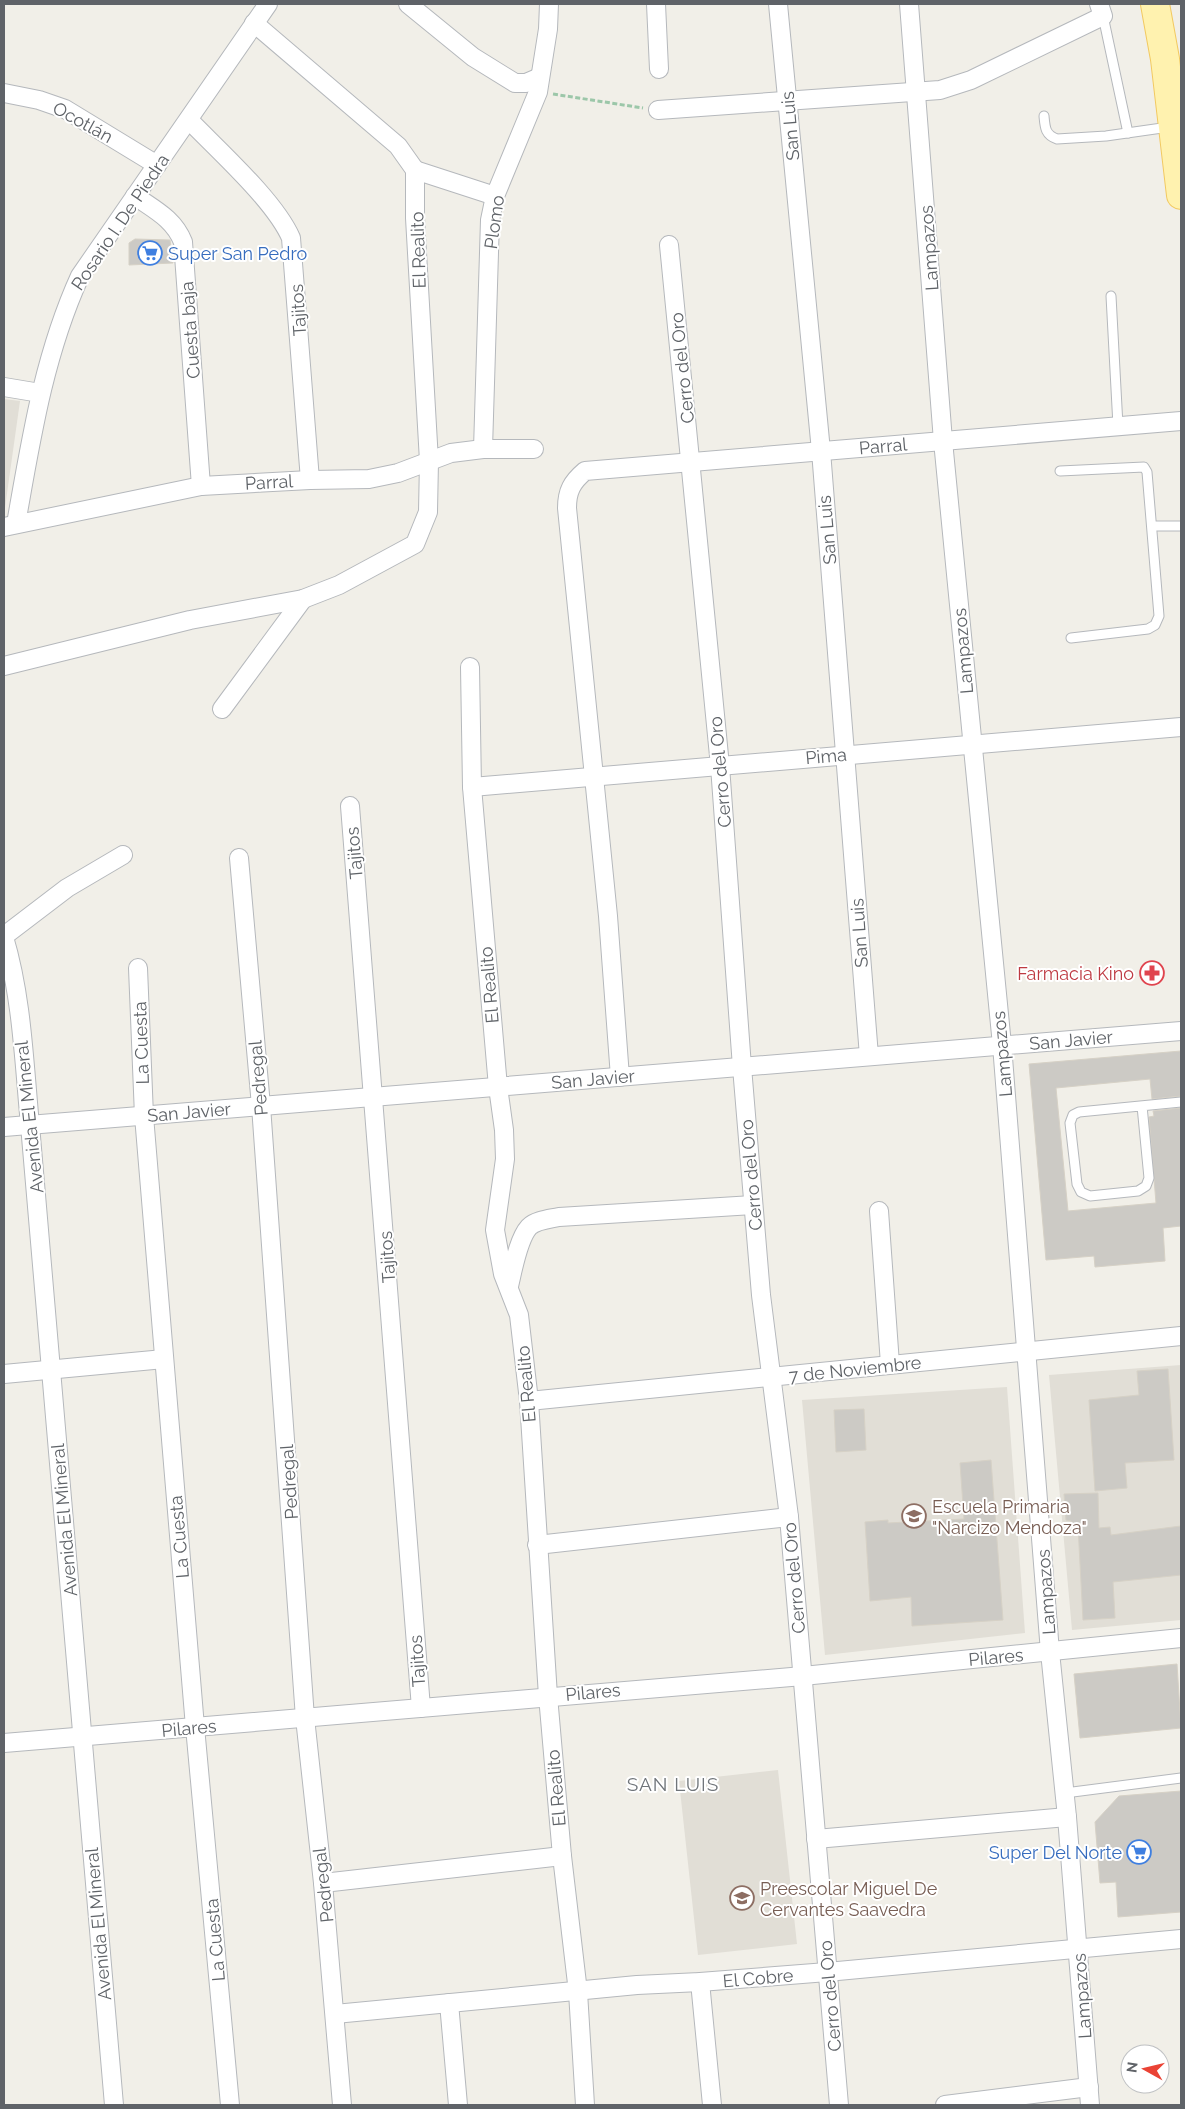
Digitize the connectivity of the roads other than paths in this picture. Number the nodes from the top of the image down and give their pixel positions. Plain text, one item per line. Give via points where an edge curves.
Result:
1 (268, 4) edge
2 (408, 4) edge
3 (549, 4) edge
4 (656, 4) edge
5 (778, 4) edge
6 (909, 4) edge
7 (1155, 4) edge
8 (1101, 10) edge
9 (254, 24) junction
10 (659, 69) dead end
11 (539, 84) junction
12 (4, 93) edge
13 (917, 93) junction
14 (788, 102) junction
15 (658, 110) road end
16 (1044, 116) dead end
17 (189, 120) junction
18 (1175, 127) junction
19 (1128, 133) junction
20 (157, 165) junction
21 (415, 170) junction
22 (1181, 195) edge
23 (135, 196) junction
24 (495, 196) junction
25 (669, 245) dead end
26 (1111, 296) dead end
27 (4, 387) edge
28 (40, 393) junction
29 (1181, 421) edge
30 (1118, 426) junction
31 (944, 441) junction
32 (483, 449) junction
33 (534, 449) dead end
34 (821, 451) junction
35 (429, 461) junction
36 (692, 462) junction
37 (1060, 471) dead end
38 (310, 480) junction
39 (201, 486) junction
40 (10, 526) edge
41 (1153, 526) junction
42 (1181, 526) edge
43 (303, 599) junction
44 (1071, 638) dead end
45 (4, 666) edge
46 (470, 667) dead end
47 (222, 709) dead end
48 (1181, 727) edge
49 (971, 744) junction
50 (845, 754) junction
51 (720, 766) junction
52 (594, 776) junction
53 (472, 787) junction
54 (350, 806) dead end
55 (124, 855) dead end
56 (239, 858) dead end
57 (4, 936) edge
58 (138, 968) dead end
59 (1181, 1031) edge
60 (1002, 1046) junction
61 (869, 1056) junction
62 (742, 1067) junction
63 (620, 1077) junction
64 (498, 1087) junction
65 (375, 1097) junction
66 (1181, 1102) edge
67 (261, 1106) junction
68 (1142, 1106) junction
69 (144, 1116) junction
70 (30, 1125) junction
71 (4, 1127) edge
72 (753, 1205) junction
73 (879, 1211) dead end
74 (509, 1286) junction
75 (1181, 1336) edge
76 (1027, 1350) junction
77 (164, 1359) junction
78 (890, 1364) junction
79 (52, 1369) junction
80 (4, 1374) edge
81 (771, 1378) junction
82 (529, 1401) junction
83 (789, 1517) junction
84 (537, 1545) junction
85 (1181, 1638) edge
86 (1050, 1652) junction
87 (803, 1676) junction
88 (548, 1696) junction
89 (421, 1708) junction
90 (305, 1718) junction
91 (195, 1727) junction
92 (82, 1737) junction
93 (4, 1743) edge
94 (1181, 1778) edge
95 (1065, 1793) junction
96 (1067, 1817) junction
97 (816, 1839) junction
98 (562, 1856) junction
99 (323, 1883) junction
100 (1181, 1939) edge
101 (1078, 1950) junction
102 (827, 1972) junction
103 (700, 1982) junction
104 (578, 1992) junction
105 (449, 2003) junction
106 (335, 2014) junction
107 (1089, 2087) junction
108 (114, 2105) edge
109 (230, 2105) edge
110 (342, 2105) edge
111 (458, 2105) edge
112 (585, 2105) edge
113 (712, 2105) edge
114 (839, 2105) edge
115 (945, 2105) edge
116 (1090, 2105) edge

1 - 9 street, Rosario I. De Piedra
2 - 11 street via 473,57 515,83
3 - 11 street, Plomo
4 - 10 street
5 - 14 street, San Luis
6 - 13 street, Lampazos
7 - 18 main road
8 - 13 street via 971,80
8 - 19 lane
9 - 17 street, Rosario I. De Piedra
9 - 21 street via 398,146
11 - 24 street, Plomo
12 - 20 street, Ocotlán via 65,109
13 - 14 street
13 - 31 street, Lampazos
14 - 15 street
14 - 34 street, San Luis
16 - 19 lane via 1046,130 1057,139
17 - 20 street, Rosario I. De Piedra
17 - 38 street, Tajitos via 272,208 291,238
18 - 19 lane
18 - 22 main road
20 - 23 street, Rosario I. De Piedra
21 - 24 street
21 - 35 street, El Realito
23 - 28 street, Rosario I. De Piedra via 80,276 62,314
23 - 39 street, Cuesta baja via 170,220 178,228 183,242
24 - 32 street, Plomo via 490,220
25 - 36 street, Cerro del Oro
26 - 30 lane
27 - 28 street
28 - 40 street, Rosario I. De Piedra
29 - 30 street, Parral
30 - 31 street, Parral
31 - 34 street, Parral
31 - 49 street, Lampazos
32 - 33 street, Parral
32 - 35 street, Parral via 450,453
34 - 36 street, Parral
34 - 50 street, San Luis
35 - 38 street, Parral via 398,473 369,479
35 - 43 street, El Realito via 428,512 414,544 339,585
36 - 51 street, Cerro del Oro
36 - 52 street, Parral via 585,471 574,480 567,495
37 - 41 lane via 1144,466
38 - 39 street, Parral
39 - 40 street, Parral
41 - 42 lane
41 - 44 lane via 1159,616 1155,625 1148,629
43 - 45 street via 190,620
43 - 47 street
46 - 53 street, El Realito
48 - 49 street, Pima
49 - 50 street, Pima
49 - 60 street, Lampazos
50 - 51 street, Pima
50 - 61 street, San Luis
51 - 52 street, Pima
51 - 62 street, Cerro del Oro
52 - 53 street, Pima
52 - 63 street
53 - 64 street, El Realito
54 - 65 street, Tajitos
55 - 57 street via 67,888
56 - 67 street, Pedregal
57 - 70 street, Avenida El Mineral via 17,1001
58 - 69 street, La Cuesta
59 - 60 street, San Javier
60 - 61 street, San Javier
60 - 76 street, Lampazos
61 - 62 street, San Javier
62 - 63 street, San Javier
62 - 72 street, Cerro del Oro
63 - 64 street, San Javier
64 - 65 street, San Javier
64 - 74 street, El Realito via 505,1158 495,1230 498,1255
65 - 67 street, San Javier
65 - 89 street, Tajitos
66 - 68 lane
67 - 69 street, San Javier
67 - 90 street, Pedregal
68 - 68 lane via 1149,1178 1146,1186 1138,1191 1090,1196 1081,1192 1076,1184 1070,1123 1073,1115
69 - 70 street, San Javier
69 - 77 street, La Cuesta
70 - 71 street, San Javier
70 - 79 street, Avenida El Mineral
72 - 74 street via 559,1217 540,1221 530,1226 524,1236
72 - 81 street, Cerro del Oro
73 - 78 street
74 - 82 street, El Realito via 519,1315
75 - 76 street, 7 de Noviembre
76 - 78 street, 7 de Noviembre
76 - 86 street, Lampazos
77 - 79 street
77 - 91 street, La Cuesta
78 - 81 street, 7 de Noviembre
79 - 80 street
79 - 92 street, Avenida El Mineral
81 - 82 street, 7 de Noviembre
81 - 83 street, Cerro del Oro
82 - 84 street, El Realito
83 - 84 street
83 - 87 street, Cerro del Oro
84 - 88 street, El Realito
85 - 86 street, Pilares
86 - 87 street, Pilares
86 - 95 street, Lampazos
87 - 88 street, Pilares
87 - 97 street, Cerro del Oro
88 - 89 street, Pilares
88 - 98 street, El Realito
89 - 90 street, Pilares
90 - 91 street, Pilares
90 - 99 street, Pedregal
91 - 92 street, Pilares
91 - 109 street, La Cuesta
92 - 93 street, Pilares
92 - 108 street, Avenida El Mineral
94 - 95 lane
95 - 96 street, Lampazos
96 - 97 street
96 - 101 street, Lampazos
97 - 102 street, Cerro del Oro
98 - 99 street
98 - 104 street, El Realito
99 - 106 street, Pedregal
100 - 101 street, El Cobre
101 - 102 street, El Cobre
101 - 107 street, Lampazos
102 - 103 street, El Cobre
102 - 114 street, Cerro del Oro
103 - 104 street, El Cobre
103 - 113 street
104 - 105 street, El Cobre
104 - 112 street, El Realito
105 - 106 street, El Cobre
105 - 111 street
106 - 110 street, Pedregal
107 - 115 street
107 - 116 street, Lampazos

